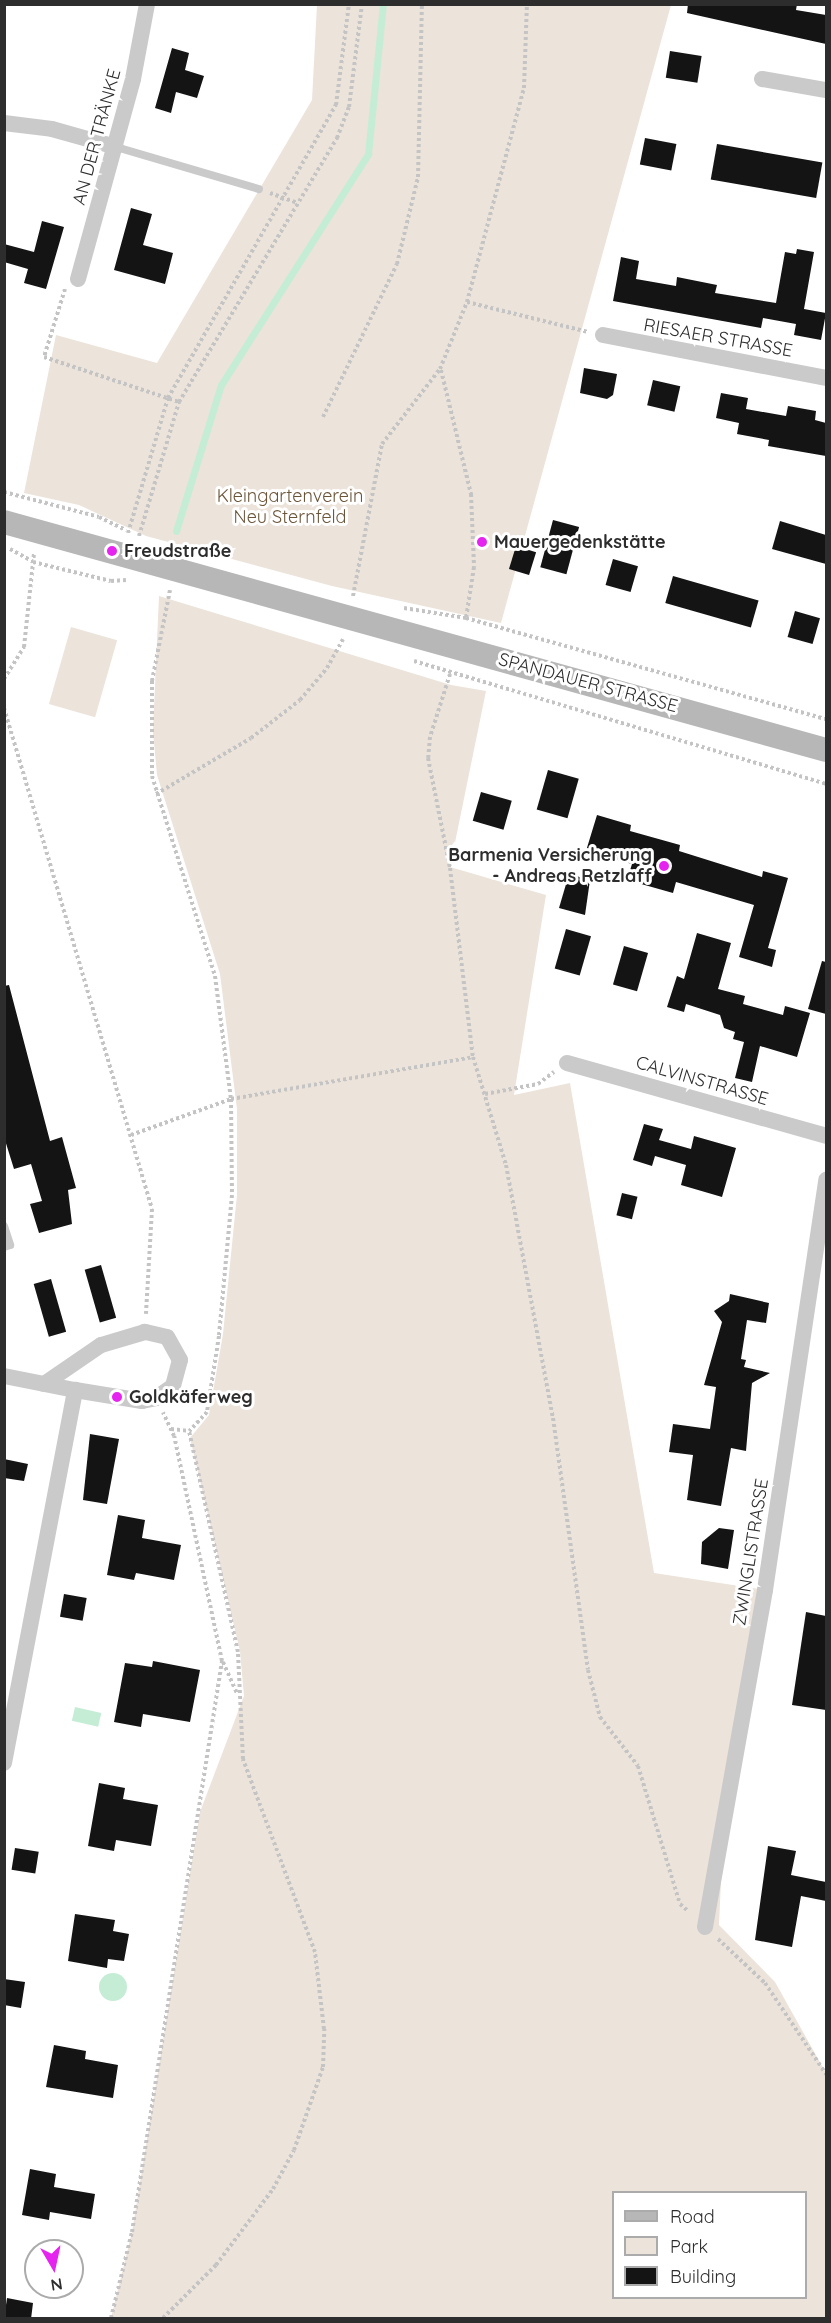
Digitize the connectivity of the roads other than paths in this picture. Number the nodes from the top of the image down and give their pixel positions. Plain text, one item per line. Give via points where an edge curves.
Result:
1 (147, 4) edge
2 (762, 79) dead end
3 (826, 90) edge
4 (4, 123) edge
5 (116, 147) junction
6 (259, 189) dead end
7 (78, 279) road end
8 (603, 336) road end
9 (826, 378) edge
10 (4, 522) edge
11 (826, 750) edge
12 (567, 1063) road end
13 (826, 1136) edge
14 (826, 1180) edge
15 (4, 1226) edge
16 (4, 1247) edge
17 (4, 1376) edge
18 (44, 1384) junction
19 (75, 1390) junction
20 (8, 1725) edge
21 (4, 1763) edge
22 (705, 1927) road end

1 - 5 street, AN DER TRÄNKE
2 - 3 street
4 - 5 street via 52,129
5 - 6 lane
5 - 7 street, AN DER TRÄNKE
8 - 9 street, RIESAER STRASSE
10 - 11 main road, SPANDAUER STRASSE via 128,564 174,569 353,613
12 - 13 street, CALVINSTRASSE
14 - 22 street, ZWINGLISTRASSE via 765,1590
15 - 16 lane via 10,1245
17 - 18 street
18 - 19 street
18 - 19 street via 101,1346 145,1332 167,1338 180,1359 173,1386 156,1398 142,1401
19 - 20 street
20 - 21 street

